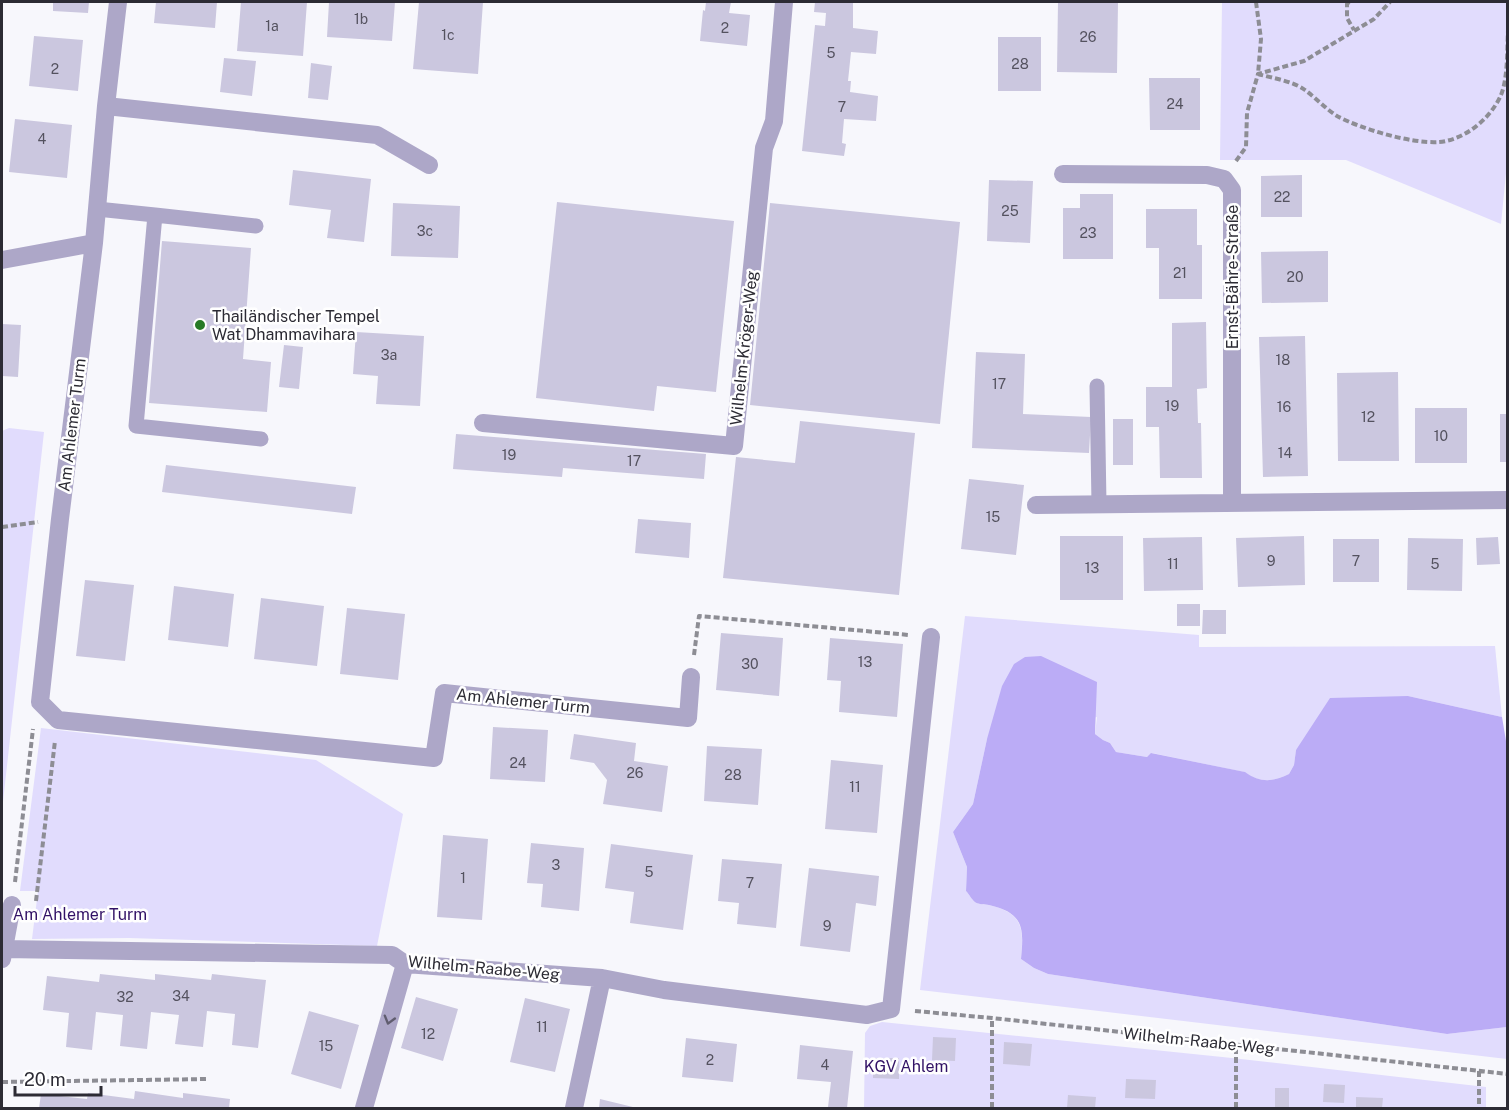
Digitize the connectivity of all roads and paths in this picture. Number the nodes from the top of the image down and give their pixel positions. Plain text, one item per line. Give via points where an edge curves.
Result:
1 (118, 2) edge
2 (784, 2) edge
3 (1256, 2) edge
4 (1349, 2) edge
5 (1390, 2) edge
6 (1354, 30) junction
7 (1508, 31) edge
8 (1258, 74) junction
9 (106, 106) junction
10 (429, 165) dead end
11 (1063, 174) dead end
12 (1224, 179) junction
13 (97, 209) junction
14 (155, 215) junction
15 (256, 226) dead end
16 (94, 243) junction
17 (2, 260) edge
18 (1097, 386) dead end
19 (483, 423) dead end
20 (261, 439) dead end
21 (1508, 500) edge
22 (1232, 502) junction
23 (1099, 504) junction
24 (1036, 505) dead end
25 (60, 519) junction
26 (2, 527) edge
27 (931, 637) joint
28 (691, 677) joint
29 (40, 702) junction
30 (58, 720) junction
31 (12, 905) joint
32 (35, 910) dead end
33 (3, 954) edge
34 (405, 964) junction
35 (602, 978) junction
36 (891, 1009) junction
37 (992, 1018) junction
38 (1236, 1046) junction
39 (1479, 1071) junction
40 (1508, 1074) edge
41 (208, 1078) dead end
42 (2, 1082) edge
43 (364, 1108) edge
44 (574, 1108) edge
45 (992, 1108) edge
46 (1236, 1108) edge
47 (1479, 1108) edge

1 - 9 street, Am Ahlemer Turm
2 - 19 street, Wilhelm-Kröger-Weg via 774,121 764,148 734,446
3 - 8 path via 1261,39
4 - 6 path via 1347,18
5 - 6 path via 1374,19
6 - 8 path via 1304,61
7 - 8 path via 1502,93 1489,116 1465,133 1439,142 1401,138 1370,129 1337,116 1303,88
8 - 12 path via 1247,113 1246,147
9 - 10 street via 377,135
9 - 13 street, Am Ahlemer Turm
11 - 12 street via 1207,175
12 - 22 street, Ernst-Bähre-Straße via 1232,190
13 - 14 lane
13 - 16 street, Am Ahlemer Turm
14 - 15 lane
14 - 20 lane via 136,426
16 - 17 street
16 - 25 street, Am Ahlemer Turm
18 - 23 lane
21 - 22 street
22 - 23 street
23 - 24 street
25 - 26 path
25 - 29 street, Am Ahlemer Turm
27 - 28 path via 699,616
27 - 36 street
28 - 30 street, Am Ahlemer Turm via 688,718 444,693 434,758
29 - 30 street
29 - 31 path via 31,740
30 - 32 path
31 - 33 street
33 - 34 street, Wilhelm-Raabe-Weg via 392,955
34 - 35 street, Wilhelm-Raabe-Weg
34 -> 43 street
35 - 36 street, Wilhelm-Raabe-Weg via 664,990 867,1015
35 - 44 street
36 - 37 path, Wilhelm-Raabe-Weg
37 - 38 path, Wilhelm-Raabe-Weg
37 - 45 path
38 - 39 path, Wilhelm-Raabe-Weg
38 - 46 path
39 - 40 path, Wilhelm-Raabe-Weg
39 - 47 path
41 - 42 path

